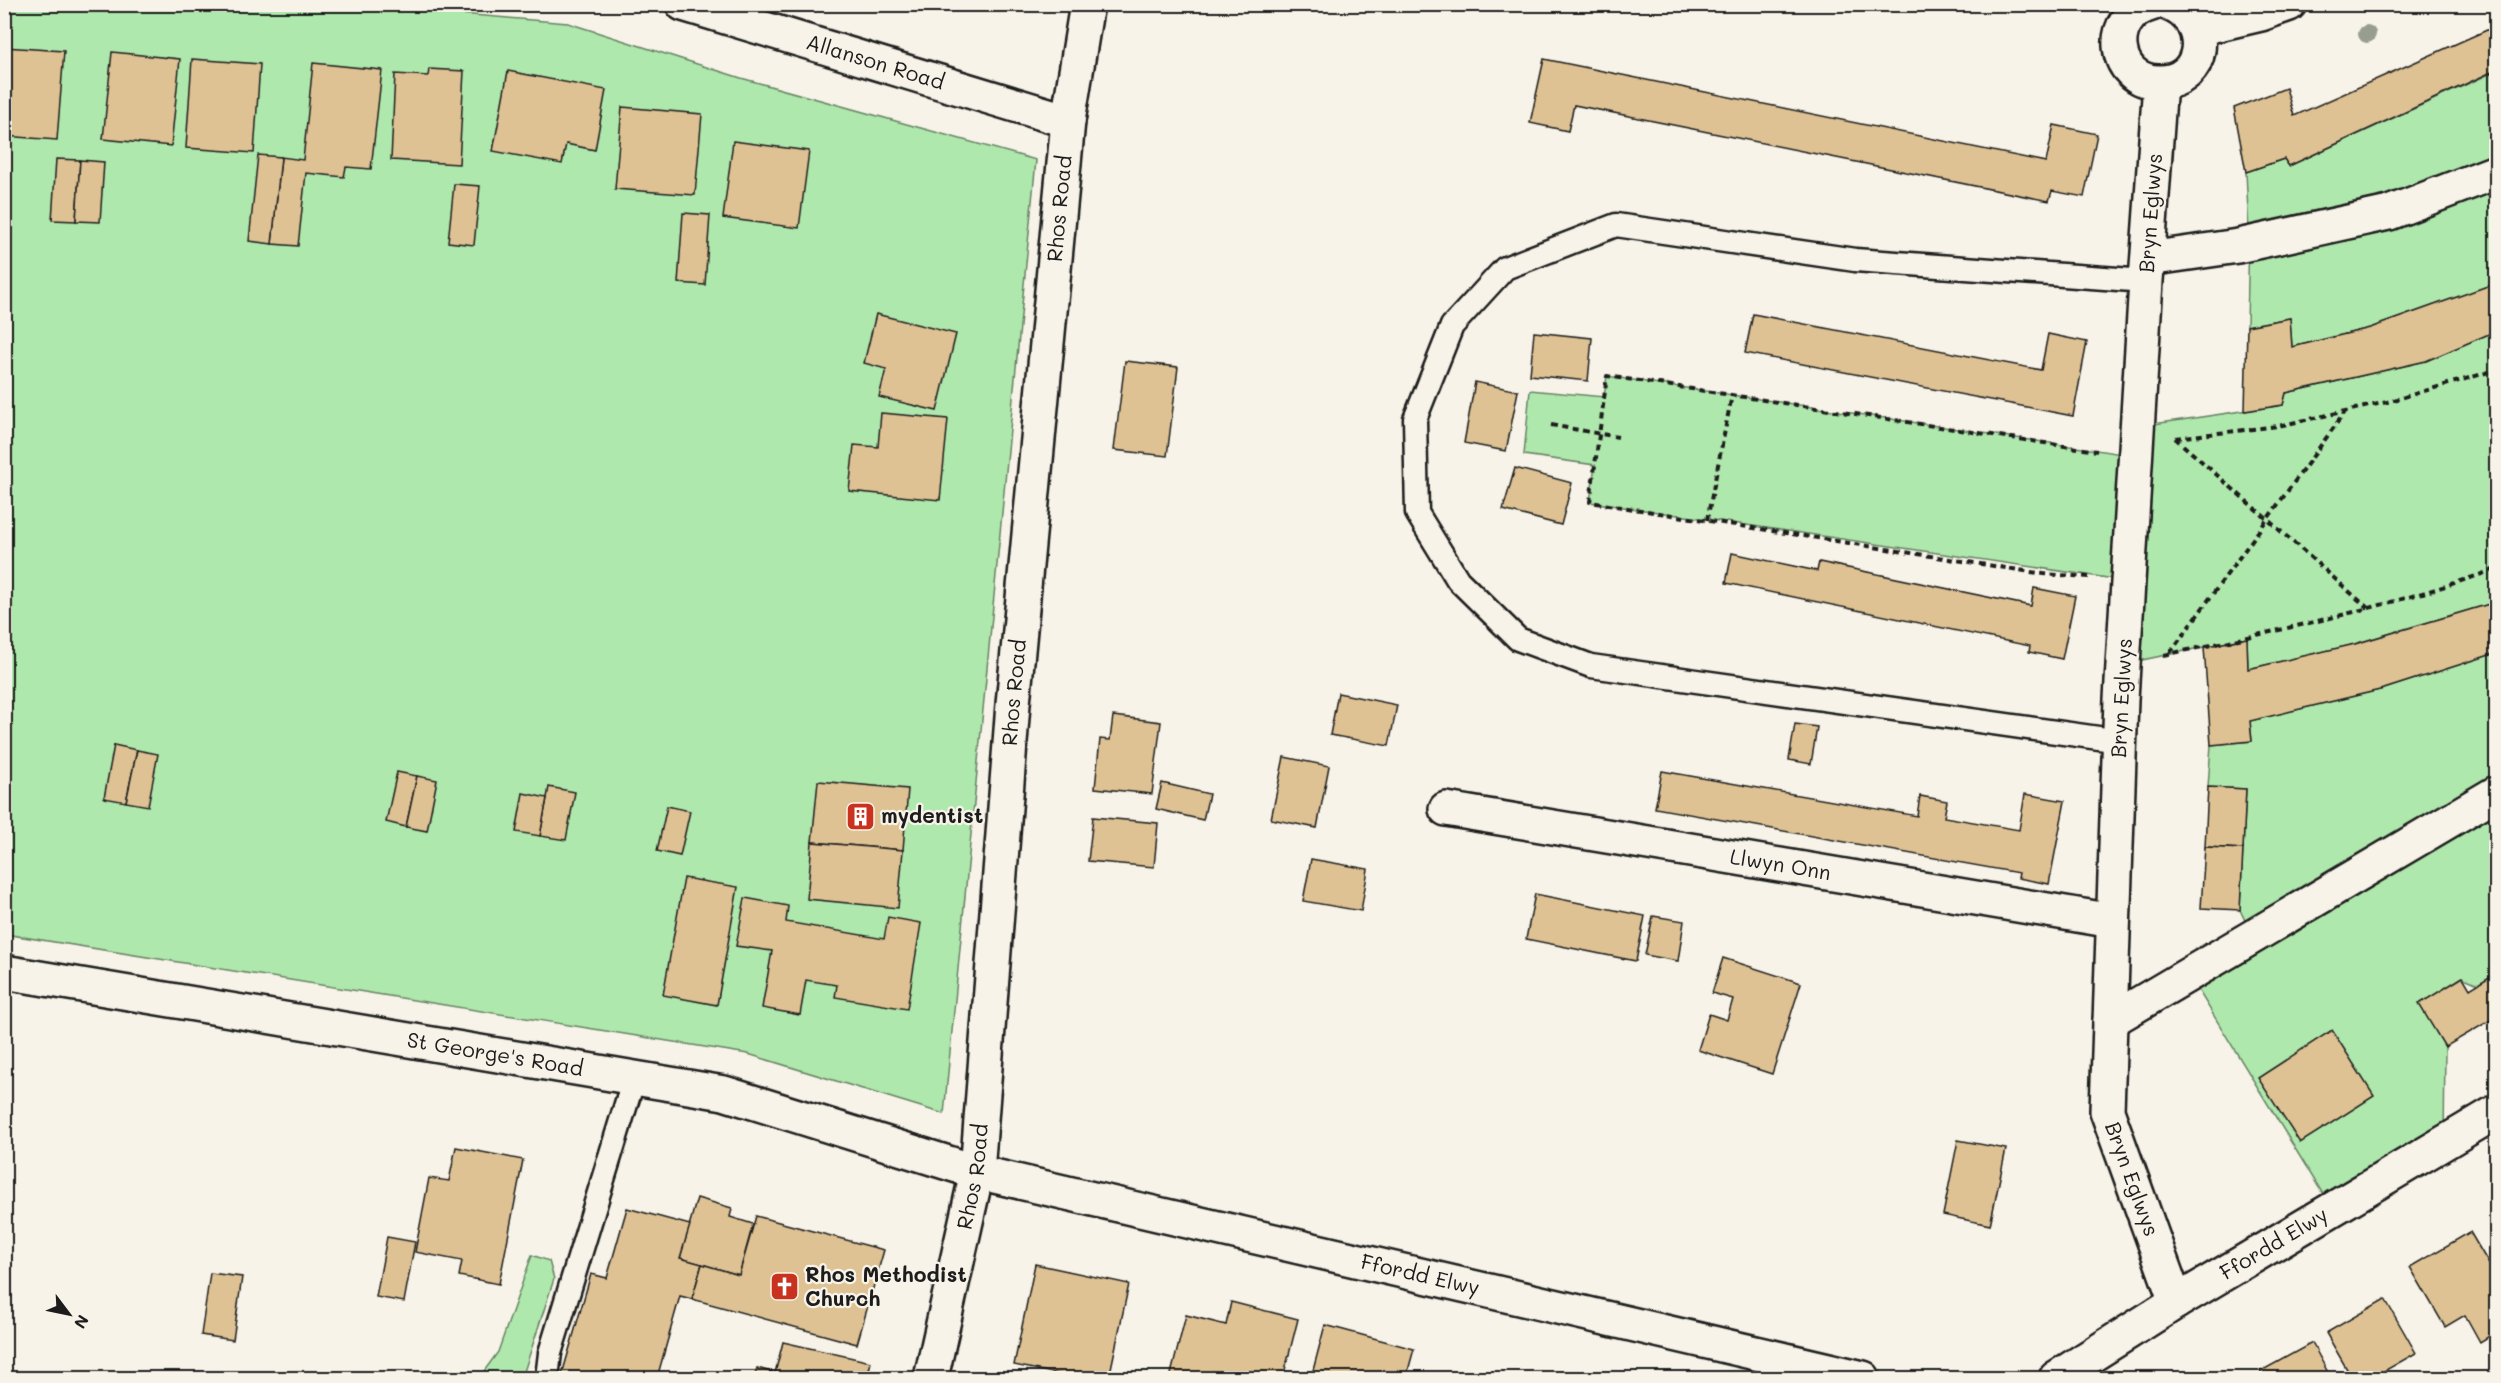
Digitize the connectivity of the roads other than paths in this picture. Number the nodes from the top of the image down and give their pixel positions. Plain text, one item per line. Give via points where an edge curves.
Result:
1 (683, 4) edge
2 (1087, 4) edge
3 (2151, 4) edge
4 (2169, 4) edge
5 (2289, 4) edge
6 (2197, 29) junction
7 (2160, 83) junction
8 (1068, 121) junction
9 (2496, 172) edge
10 (2147, 270) junction
11 (2120, 741) junction
12 (2496, 793) edge
13 (1446, 810) dead end
14 (2113, 921) junction
15 (4, 972) edge
16 (2110, 1021) junction
17 (634, 1078) junction
18 (2496, 1112) edge
19 (977, 1172) junction
20 (2176, 1302) junction
21 (546, 1378) edge
22 (931, 1378) edge
23 (1863, 1378) edge
24 (2056, 1378) edge

1 - 8 street, Allanson Road
2 - 8 street, Rhos Road
3 - 7 street via 2136,10 2127,20 2120,48 2124,61 2138,77
4 - 6 street via 2190,17
5 - 6 street
6 - 7 street via 2198,51 2189,69 2179,78
7 - 10 street, Bryn Eglwys
8 - 19 street, Rhos Road via 1014,704
9 - 10 street via 2389,213
10 - 11 street, Bryn Eglwys
10 - 11 lane via 1855,260 1616,225 1505,268 1452,326 1415,419 1417,513 1458,580 1518,639 1592,666
11 - 14 street, Bryn Eglwys
12 - 16 street
13 - 14 street, Llwyn Onn
14 - 16 street, Bryn Eglwys
15 - 17 street, St George's Road
16 - 20 street, Bryn Eglwys via 2107,1111
17 - 19 street, St George's Road via 724,1094
17 - 21 lane via 550,1353
18 - 20 street, Ffordd Elwy
19 - 22 street, Rhos Road
19 - 23 street, Ffordd Elwy
20 - 24 street, Ffordd Elwy

